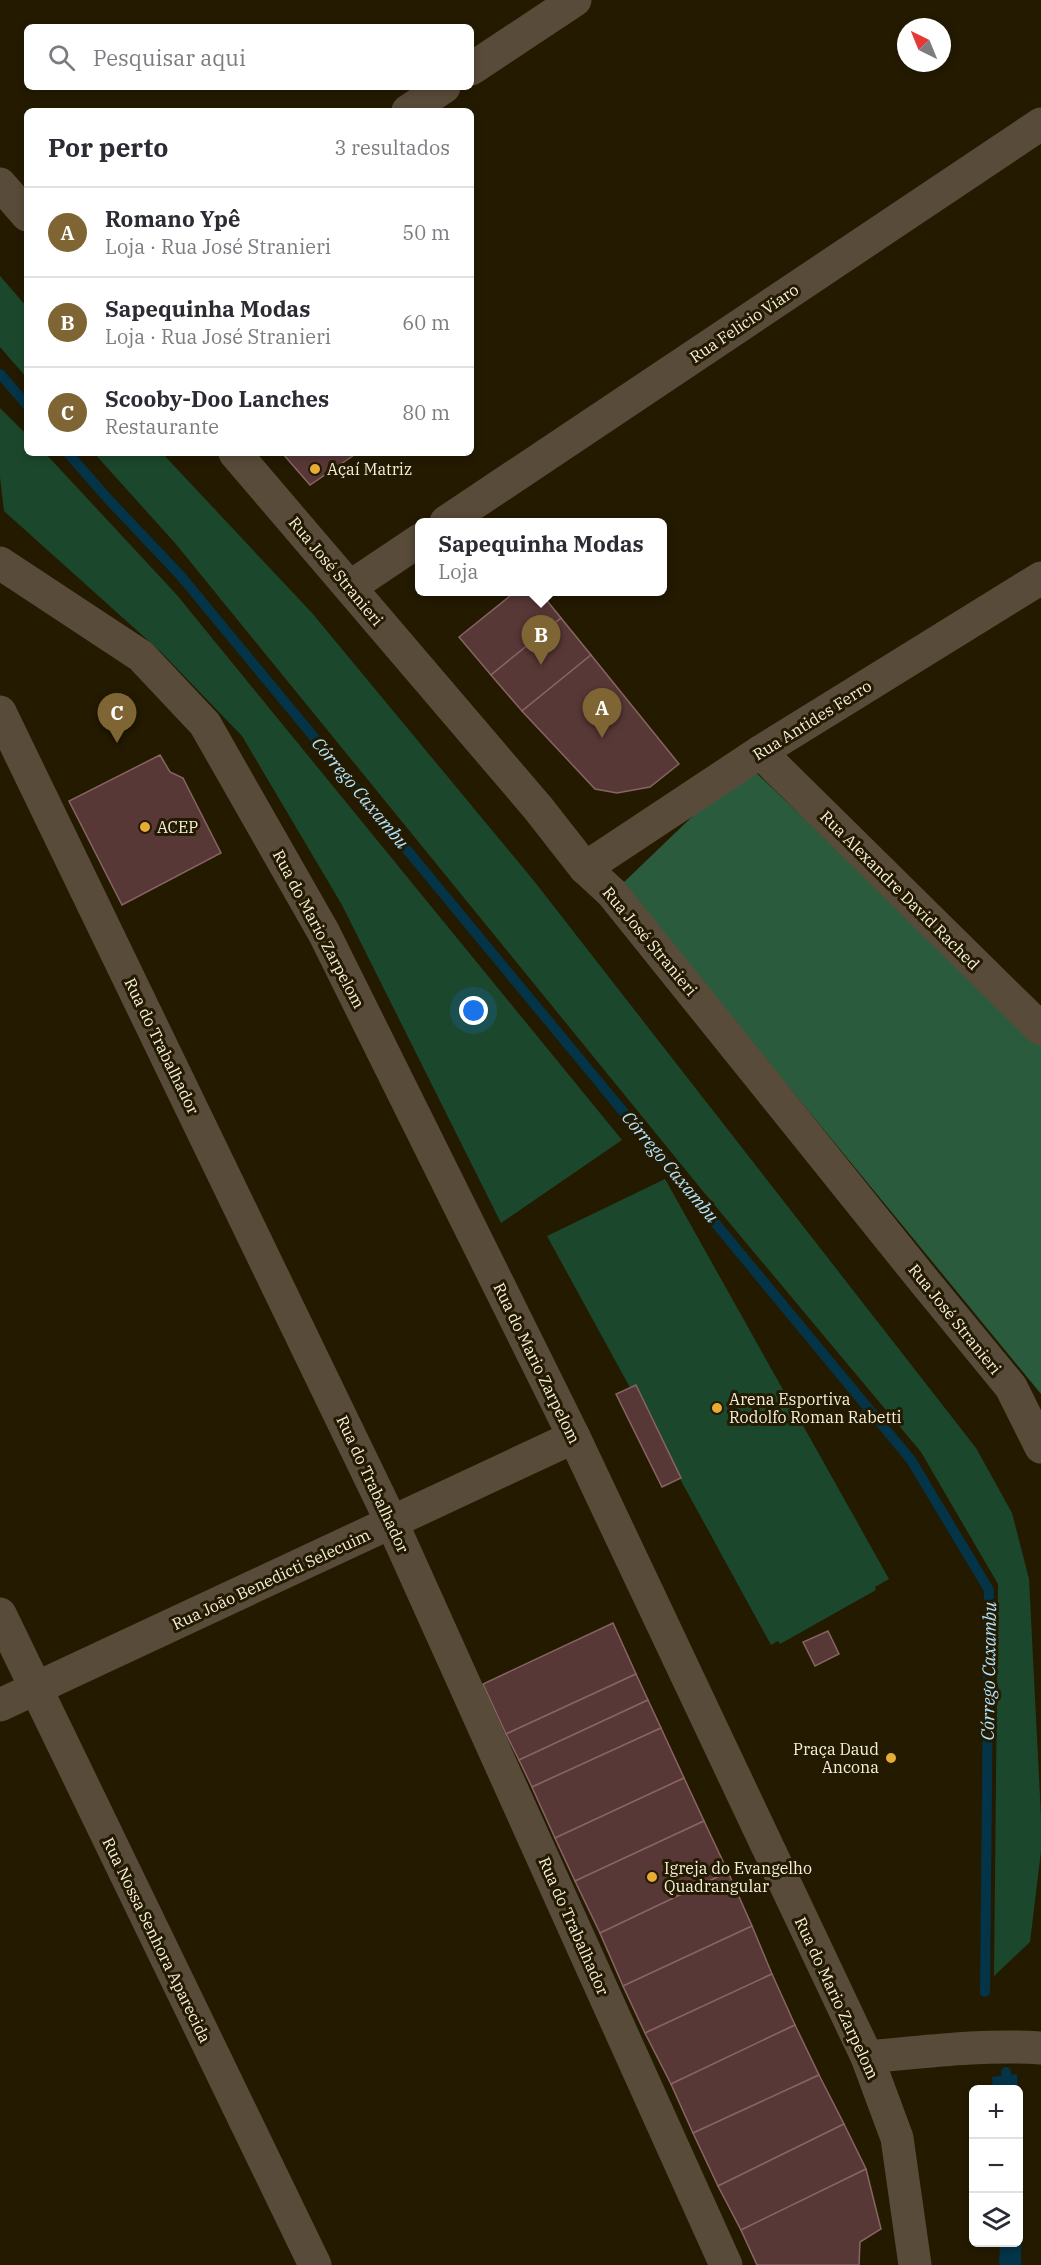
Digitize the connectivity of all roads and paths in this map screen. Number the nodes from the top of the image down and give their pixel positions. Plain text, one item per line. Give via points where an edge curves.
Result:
1 (575, 0) edge
2 (474, 67) edge
3 (440, 90) edge
4 (412, 108) edge
5 (1041, 124) edge
6 (0, 184) edge
7 (24, 211) edge
8 (238, 456) edge
9 (452, 518) edge
10 (415, 543) edge
11 (0, 563) edge
12 (1041, 578) edge
13 (350, 587) junction
14 (0, 712) edge
15 (760, 752) junction
16 (585, 868) junction
17 (1041, 1029) edge
18 (574, 1437) junction
19 (1041, 1447) edge
20 (392, 1523) junction
21 (0, 1614) edge
22 (36, 1689) junction
23 (0, 1705) edge
24 (1041, 2048) edge
25 (867, 2057) junction
26 (315, 2265) edge
27 (726, 2265) edge
28 (915, 2265) edge

1 - 2 street
3 - 4 street
5 - 9 street, Rua Felicio Viaro
6 - 7 street
8 - 13 street, Rua José Stranieri
10 - 13 street
11 - 18 street, Rua do Mario Zarpelom via 141,656 205,724 324,933
12 - 15 street, Rua Antides Ferro
13 - 16 street, Rua José Stranieri
14 - 20 street, Rua do Trabalhador
15 - 16 street, Rua Antides Ferro
15 - 17 street, Rua Alexandre David Rached
16 - 19 street, Rua José Stranieri via 612,893 1011,1387
18 - 20 street, Rua João Benedicti Selecuim
18 - 25 street, Rua do Mario Zarpelom
20 - 22 street, Rua João Benedicti Selecuim
20 - 27 street, Rua do Trabalhador
21 - 22 street, Rua Nossa Senhora Aparecida
22 - 23 street, Rua João Benedicti Selecuim
22 - 26 street, Rua Nossa Senhora Aparecida
24 - 25 street
25 - 28 street, Rua do Mario Zarpelom via 897,2138

